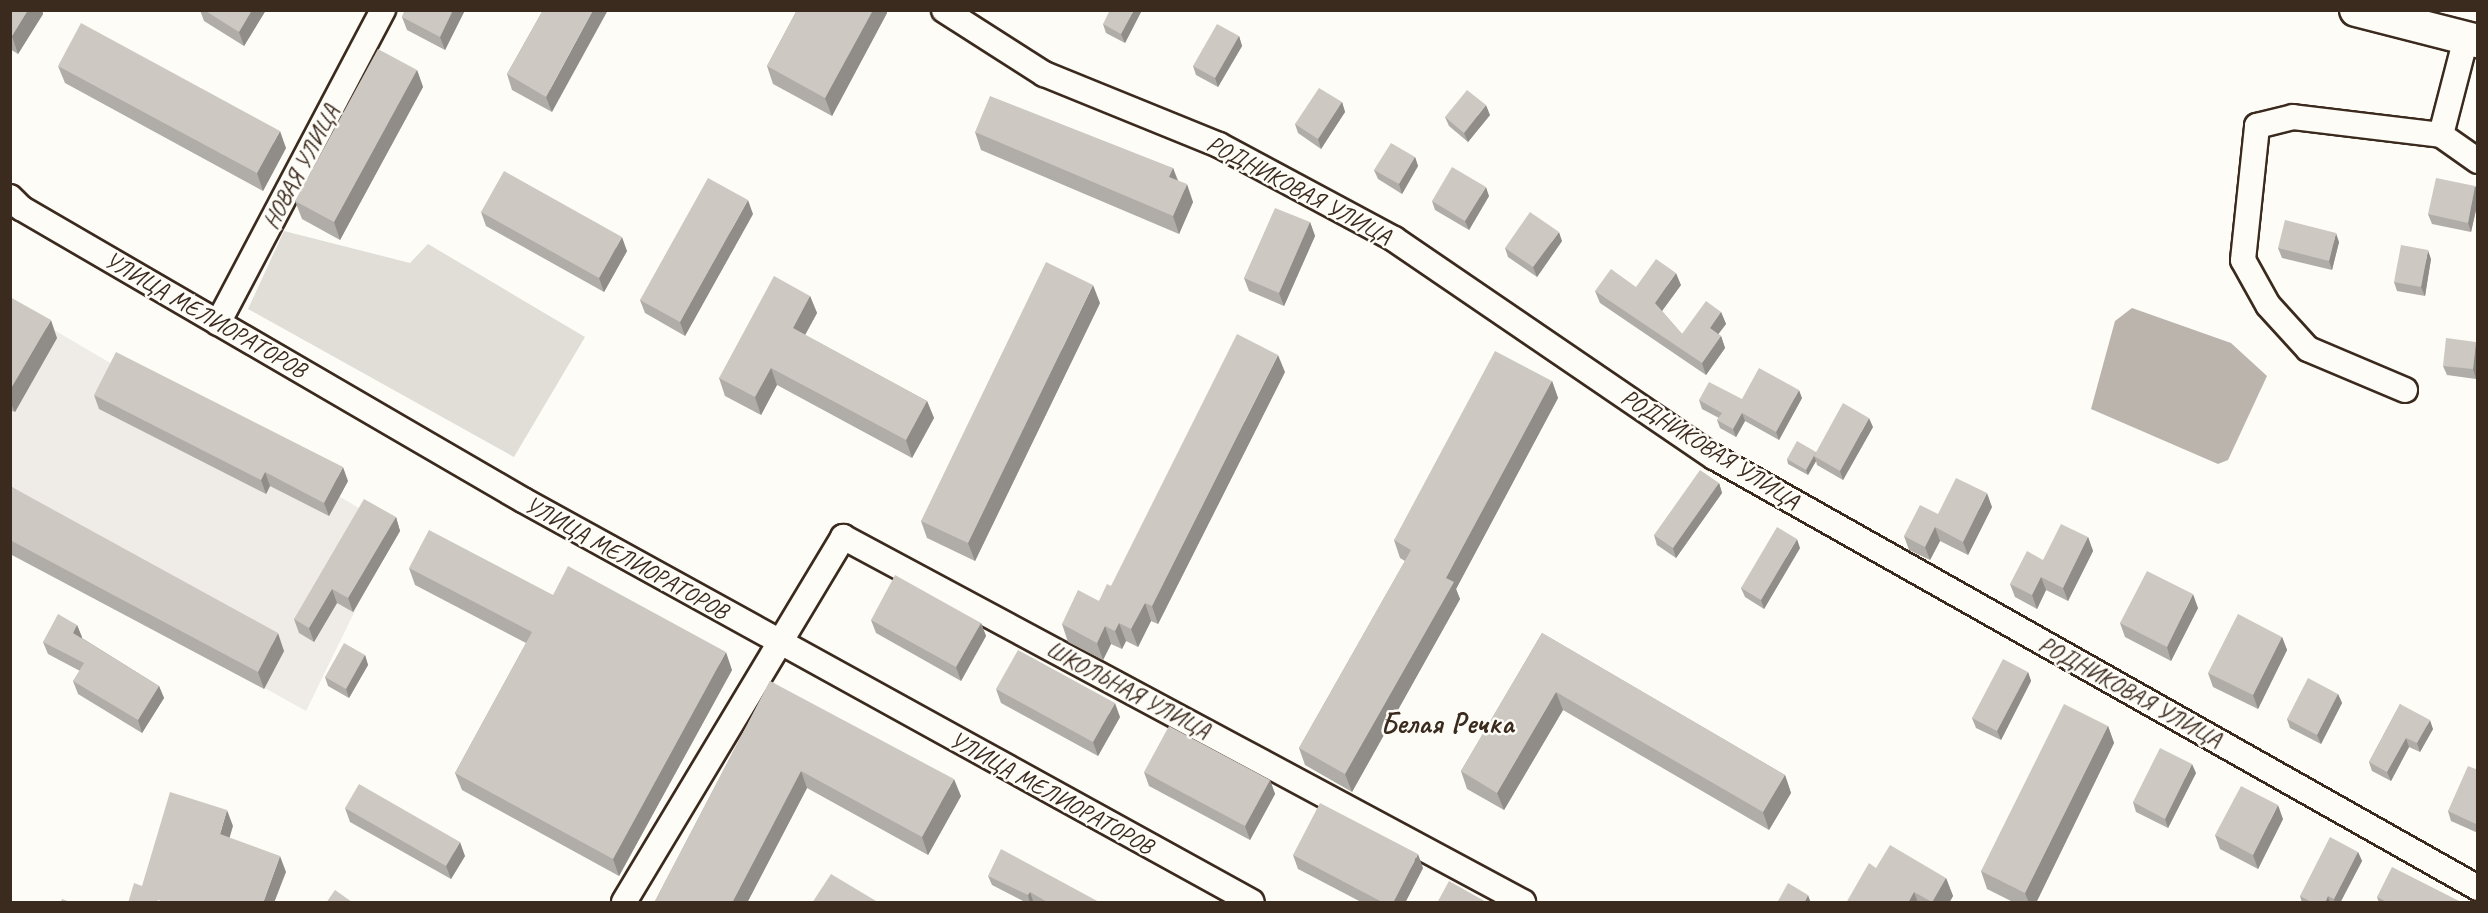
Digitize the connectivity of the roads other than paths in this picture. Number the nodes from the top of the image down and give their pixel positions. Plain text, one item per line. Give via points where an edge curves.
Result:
1 (383, 10) edge
2 (944, 10) edge
3 (2356, 10) edge
4 (2472, 40) edge
5 (2441, 135) junction
6 (2478, 161) edge
7 (10, 196) edge
8 (218, 323) junction
9 (2405, 390) dead end
10 (778, 644) junction
11 (2478, 888) edge
12 (624, 903) edge
13 (1252, 903) edge
14 (1523, 903) edge

1 - 8 street, НОВАЯ УЛИЦА
2 - 11 street, РОДНИКОВАЯ УЛИЦА via 1044,74 1219,145 1395,239 1714,457
3 - 4 main road
4 - 5 street
5 - 6 street
5 - 9 street via 2293,117 2256,126 2244,260 2268,305 2308,349
7 - 8 street, УЛИЦА МЕЛИОРАТОРОВ via 21,208
8 - 10 street, УЛИЦА МЕЛИОРАТОРОВ
10 - 12 street
10 - 13 street, УЛИЦА МЕЛИОРАТОРОВ
10 - 14 street, ШКОЛЬНАЯ УЛИЦА via 843,537

